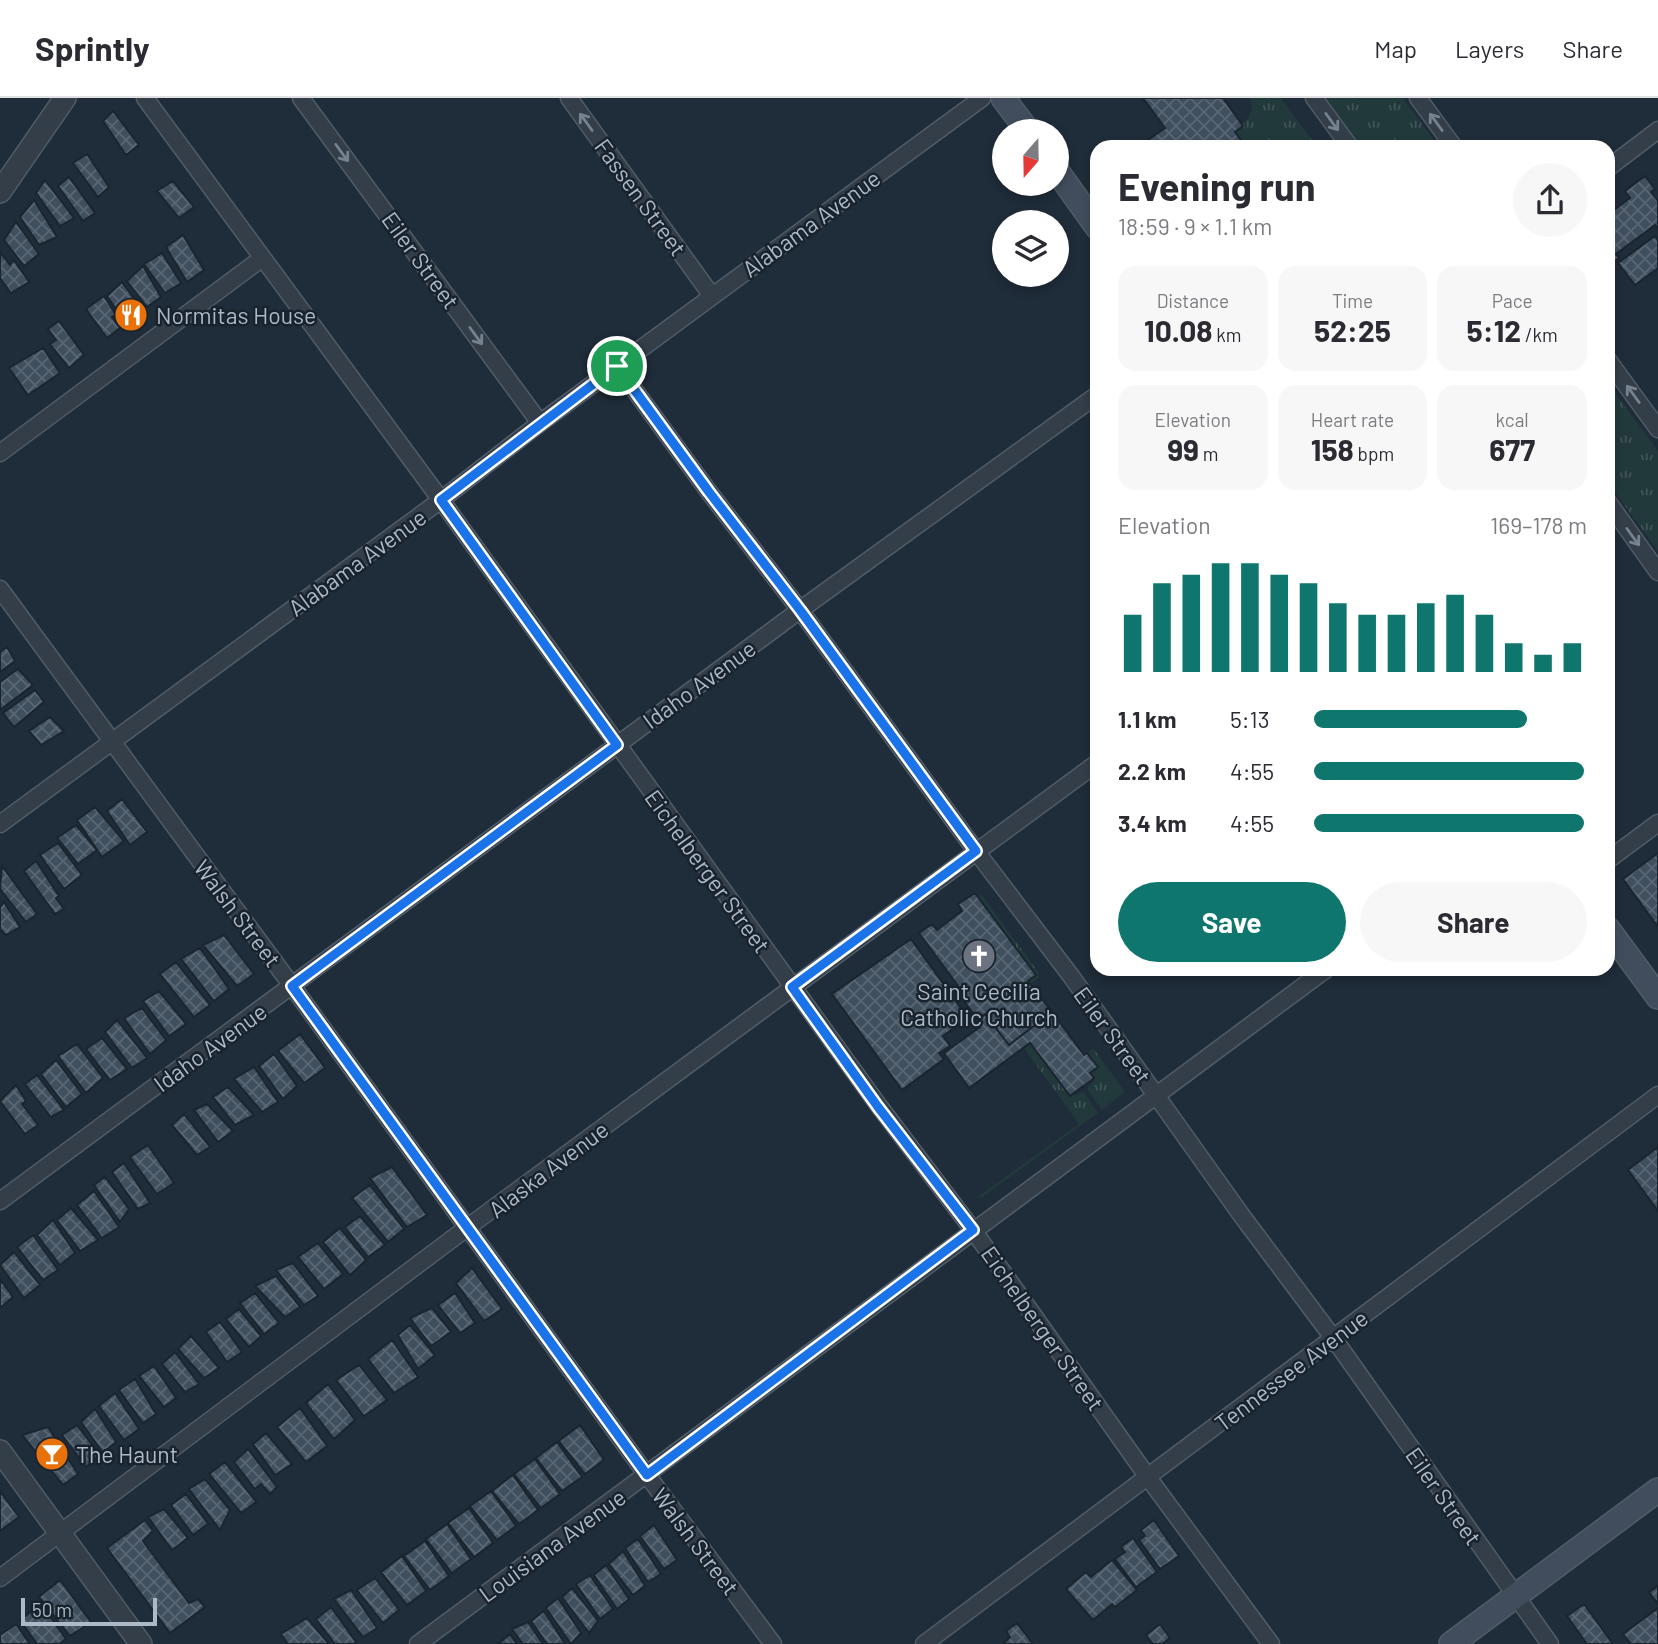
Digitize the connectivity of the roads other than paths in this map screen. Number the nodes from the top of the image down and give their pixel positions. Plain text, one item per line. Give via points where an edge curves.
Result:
1 (65, 98) edge
2 (145, 98) edge
3 (301, 98) edge
4 (569, 98) edge
5 (982, 98) edge
6 (1003, 98) edge
7 (1314, 98) edge
8 (1418, 98) edge
9 (1019, 119) edge
10 (1658, 130) edge
11 (1345, 140) edge
12 (1449, 140) edge
13 (1615, 162) edge
14 (1, 187) edge
15 (1069, 188) edge
16 (1090, 217) edge
17 (261, 258) junction
18 (712, 296) junction
19 (617, 366) junction
20 (1615, 369) edge
21 (1090, 400) edge
22 (540, 423) junction
23 (1658, 429) edge
24 (0, 453) edge
25 (441, 500) junction
26 (1615, 512) edge
27 (1658, 572) edge
28 (0, 589) edge
29 (800, 610) junction
30 (113, 740) junction
31 (617, 745) junction
32 (1090, 768) edge
33 (1658, 823) edge
34 (0, 824) edge
35 (976, 851) junction
36 (1615, 855) edge
37 (1615, 939) edge
38 (1317, 976) edge
39 (292, 986) junction
40 (792, 987) junction
41 (1658, 997) edge
42 (1156, 1095) junction
43 (1658, 1095) edge
44 (0, 1201) edge
45 (468, 1227) junction
46 (973, 1230) junction
47 (1334, 1339) junction
48 (0, 1451) edge
49 (647, 1475) junction
50 (1147, 1476) junction
51 (1658, 1490) edge
52 (61, 1533) junction
53 (0, 1578) edge
54 (1515, 1597) junction
55 (141, 1644) edge
56 (418, 1644) edge
57 (773, 1644) edge
58 (924, 1644) edge
59 (1271, 1644) edge
60 (1451, 1644) edge
61 (1550, 1644) edge

1 - 14 street
2 - 17 street, Eichelberger Street
3 -> 22 street, Eiler Street
18 -> 4 street, Fassen Street
5 - 18 street, Alabama Avenue
6 - 9 main road
7 -> 11 street
12 -> 8 street
10 - 13 street
15 - 16 main road
17 - 24 street
17 - 25 street, Eichelberger Street
18 - 19 street, Alabama Avenue
19 - 22 street, Alabama Avenue
19 - 29 street, Eiler Street
23 -> 20 street
21 - 29 street, Idaho Avenue
22 - 25 street, Alabama Avenue
25 - 30 street, Alabama Avenue
25 - 31 street, Eichelberger Street
26 -> 27 street
28 - 30 street, Walsh Street
29 - 31 street, Idaho Avenue
29 - 35 street, Eiler Street
30 - 34 street, Alabama Avenue
30 - 39 street, Walsh Street
31 - 39 street, Idaho Avenue
31 - 40 street, Eichelberger Street
32 - 35 street, Alaska Avenue
33 - 36 street
35 - 40 street, Alaska Avenue
35 - 42 street, Eiler Street
37 - 41 main road
38 - 42 street, Louisiana Avenue
39 - 44 street, Idaho Avenue
39 - 45 street, Walsh Street
40 - 45 street, Alaska Avenue
40 - 46 street, Eichelberger Street
42 - 46 street, Louisiana Avenue
42 - 47 street, Eiler Street
43 - 47 street, Tennessee Avenue
45 - 49 street, Walsh Street
45 - 52 street, Alaska Avenue
46 - 49 street, Louisiana Avenue
46 - 50 street, Eichelberger Street
47 - 50 street, Tennessee Avenue
47 - 54 street, Eiler Street
48 - 52 street
49 - 56 street, Louisiana Avenue
49 - 57 street, Walsh Street
50 - 58 street, Tennessee Avenue
50 - 59 street, Eichelberger Street
51 - 54 main road
52 - 53 street, Alaska Avenue
52 - 55 street
54 - 60 main road
54 - 61 street, Eiler Street

